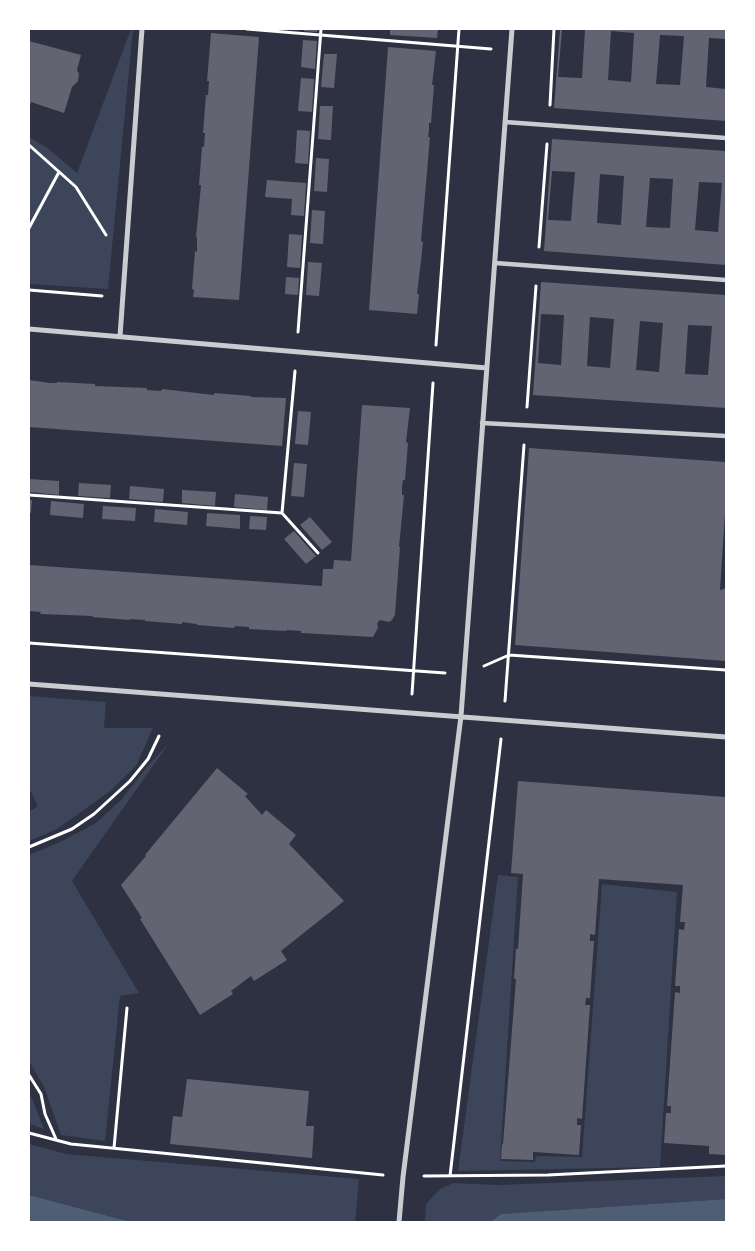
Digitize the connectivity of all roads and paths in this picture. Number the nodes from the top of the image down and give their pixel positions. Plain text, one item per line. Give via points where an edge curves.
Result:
1 (142, 29) edge
2 (248, 29) edge
3 (321, 29) edge
4 (512, 29) edge
5 (554, 29) edge
6 (320, 35) junction
7 (510, 50) junction
8 (505, 122) junction
9 (549, 125) junction
10 (726, 138) edge
11 (29, 146) edge
12 (59, 172) junction
13 (29, 228) edge
14 (108, 239) dead end
15 (494, 263) junction
16 (537, 266) junction
17 (726, 280) edge
18 (29, 290) edge
19 (123, 298) junction
20 (29, 329) edge
21 (120, 336) junction
22 (296, 351) junction
23 (486, 368) junction
24 (482, 423) junction
25 (526, 425) junction
26 (726, 436) edge
27 (29, 495) edge
28 (282, 513) junction
29 (318, 553) dead end
30 (29, 643) edge
31 (510, 655) junction
32 (726, 670) edge
33 (464, 674) junction
34 (29, 684) edge
35 (461, 716) junction
36 (503, 719) junction
37 (159, 736) dead end
38 (726, 737) edge
39 (29, 847) edge
40 (127, 1008) dead end
41 (29, 1075) edge
42 (29, 1133) edge
43 (56, 1140) junction
44 (114, 1148) junction
45 (726, 1166) edge
46 (450, 1176) junction
47 (403, 1177) junction
48 (400, 1222) edge

1 - 19 street
2 - 6 path
3 - 6 path
4 - 7 street
5 - 9 path
6 - 7 path
6 - 22 path
7 - 8 street
8 - 9 street
8 - 15 street
9 - 10 street
9 - 16 path
11 - 12 path
12 - 13 path
12 - 14 path via 76,187
15 - 16 street
15 - 23 street
16 - 17 street
16 - 25 path
18 - 19 path
19 - 21 street
20 - 21 street
21 - 22 street
22 - 23 street
22 - 28 path
23 - 24 street
24 - 25 street
24 - 33 street
25 - 26 street
25 - 31 path
27 - 28 path
28 - 29 path
30 - 33 path
31 - 32 path
31 - 33 path
31 - 36 path
33 - 35 street
34 - 35 street
35 - 36 street
35 - 47 street
36 - 38 street
36 - 46 path
37 - 39 path via 148,759 130,781 94,814 72,829
40 - 44 path
41 - 43 path via 42,1094 45,1114
42 - 43 path
43 - 44 path
44 - 47 path
45 - 46 path via 548,1175
46 - 47 path
47 - 48 street

